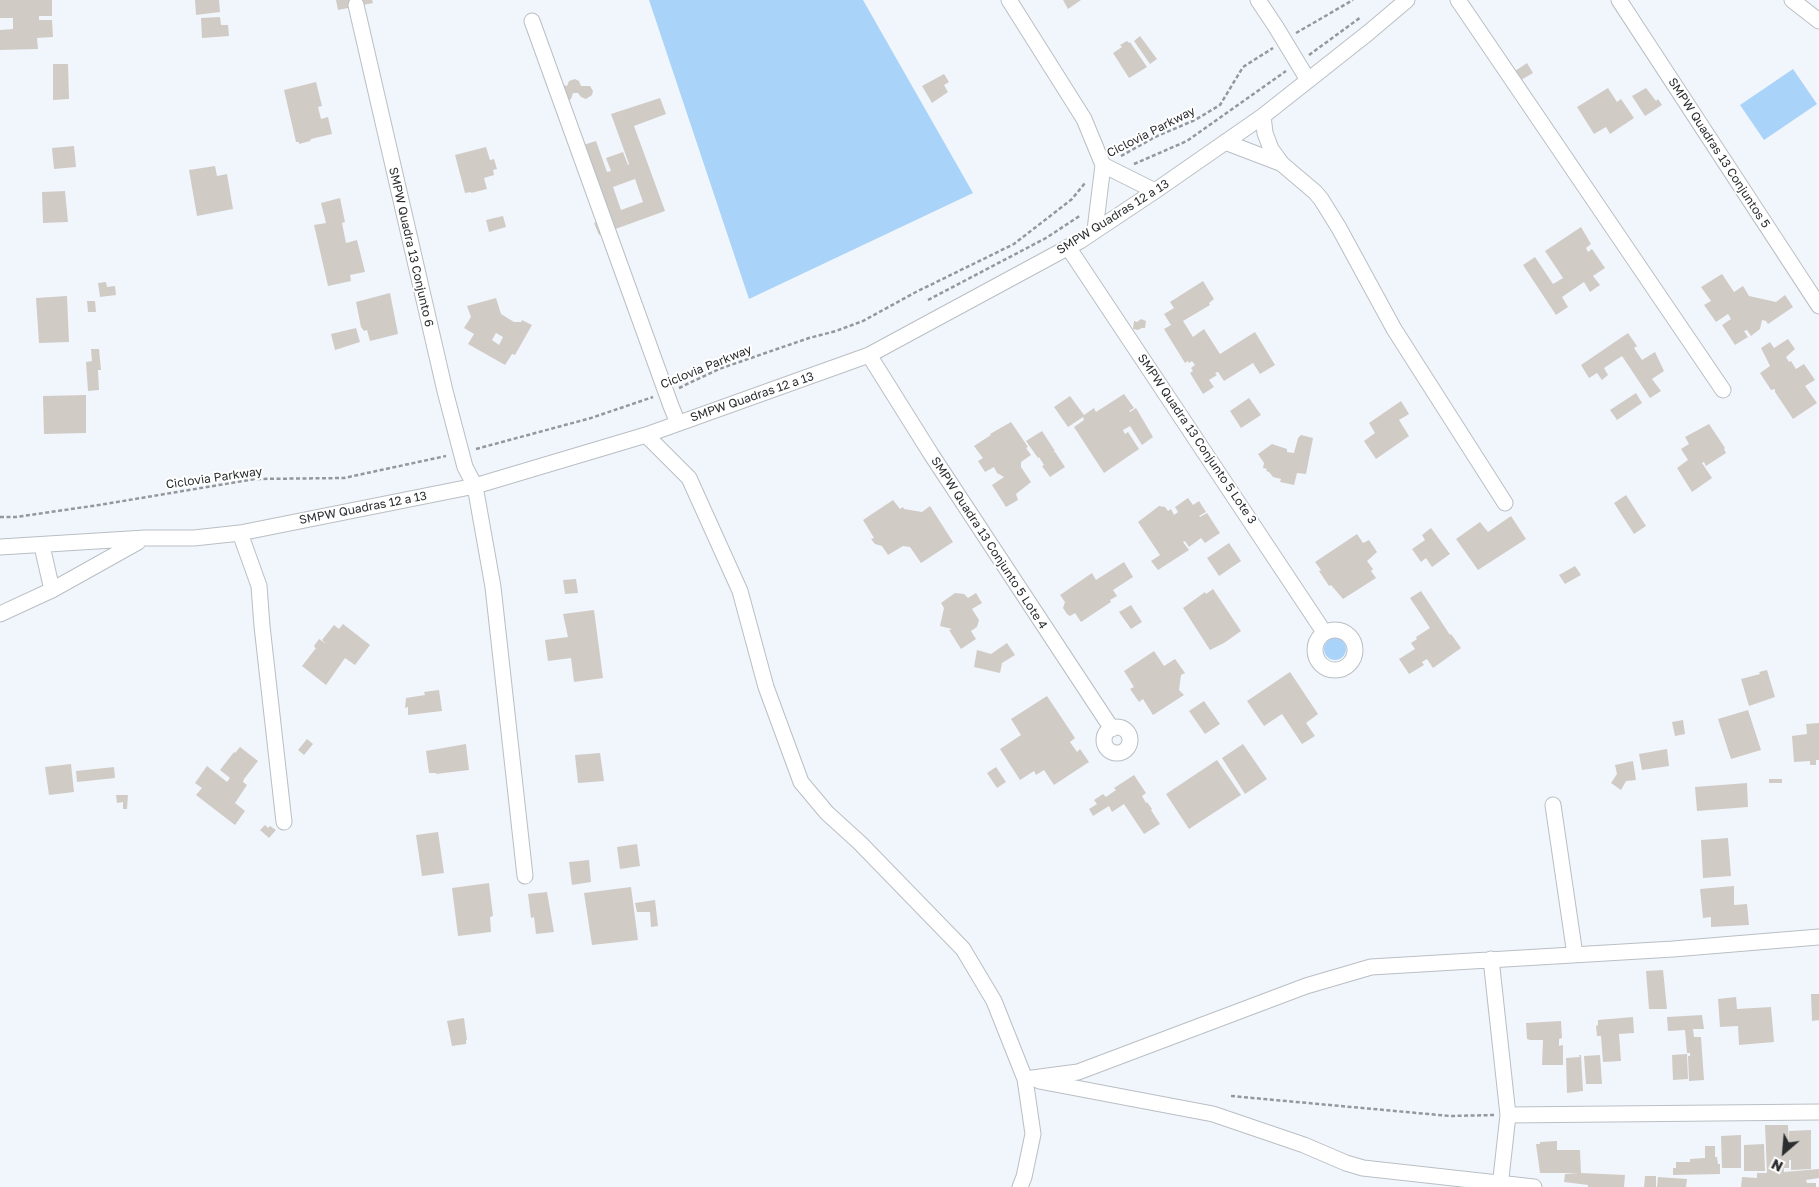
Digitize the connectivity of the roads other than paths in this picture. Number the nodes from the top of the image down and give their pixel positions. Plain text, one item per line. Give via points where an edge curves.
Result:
1 (1009, 0) edge
2 (1258, 0) edge
3 (1406, 0) edge
4 (1458, 0) edge
5 (1619, 0) edge
6 (1792, 0) edge
7 (356, 5) dead end
8 (532, 21) dead end
9 (1819, 21) edge
10 (1308, 80) junction
11 (1263, 116) junction
12 (1225, 142) junction
13 (1282, 164) junction
14 (1103, 165) junction
15 (1155, 192) junction
16 (1096, 230) junction
17 (1068, 247) junction
18 (1819, 306) edge
19 (869, 355) junction
20 (1723, 390) dead end
21 (678, 423) junction
22 (646, 435) junction
23 (476, 486) junction
24 (1505, 503) dead end
25 (240, 533) junction
26 (145, 538) junction
27 (42, 546) junction
28 (0, 547) edge
29 (52, 590) junction
30 (0, 614) edge
31 (1324, 632) dead end
32 (1112, 728) dead end
33 (1553, 805) dead end
34 (284, 822) dead end
35 (525, 876) dead end
36 (1819, 937) edge
37 (1575, 955) junction
38 (1491, 960) junction
39 (1026, 1079) junction
40 (1819, 1112) edge
41 (1508, 1115) junction
42 (1499, 1186) edge
43 (1020, 1187) edge
44 (1534, 1187) edge

1 - 14 street via 1084,119
2 - 10 street
3 - 10 street, SMPW Quadras 12 a 13
4 - 20 street
5 - 18 street, SMPW Quadras 13 Conjuntos 5
6 - 9 street
7 - 23 street, SMPW Quadra 13 Conjunto 6 via 445,391 465,466
8 - 21 street
10 - 11 street, SMPW Quadras 12 a 13
11 - 12 street, SMPW Quadras 12 a 13
11 - 13 street via 1271,149
12 - 13 street
12 - 15 street, SMPW Quadras 12 a 13
13 - 24 street via 1321,199 1394,329
14 - 15 street
14 - 16 street
15 - 16 street, SMPW Quadras 12 a 13
16 - 17 street, SMPW Quadras 12 a 13
17 - 19 street, SMPW Quadras 12 a 13
17 - 31 street, SMPW Quadra 13 Conjunto 5 Lote 3
19 - 21 street, SMPW Quadras 12 a 13
19 - 32 street, SMPW Quadra 13 Conjunto 5 Lote 4
21 - 22 street, SMPW Quadras 12 a 13
22 - 23 street, SMPW Quadras 12 a 13
22 - 39 street via 689,478 740,591 766,687 801,782 827,813 963,949 994,1001
23 - 25 street, SMPW Quadras 12 a 13
23 - 35 street, SMPW Quadra 13 Conjunto 6 via 493,586
25 - 26 street, SMPW Quadras 12 a 13 via 194,538
25 - 34 street via 259,586
26 - 27 street, SMPW Quadras 12 a 13
26 - 29 street
27 - 28 street, SMPW Quadras 12 a 13
27 - 29 street
29 - 30 street
33 - 37 street
36 - 37 street
37 - 38 street
38 - 39 street via 1371,967 1306,986 1078,1072
38 - 41 street
39 - 42 street via 1213,1114 1363,1168
39 - 43 street via 1033,1134
40 - 41 street
41 - 42 street
42 - 44 street

